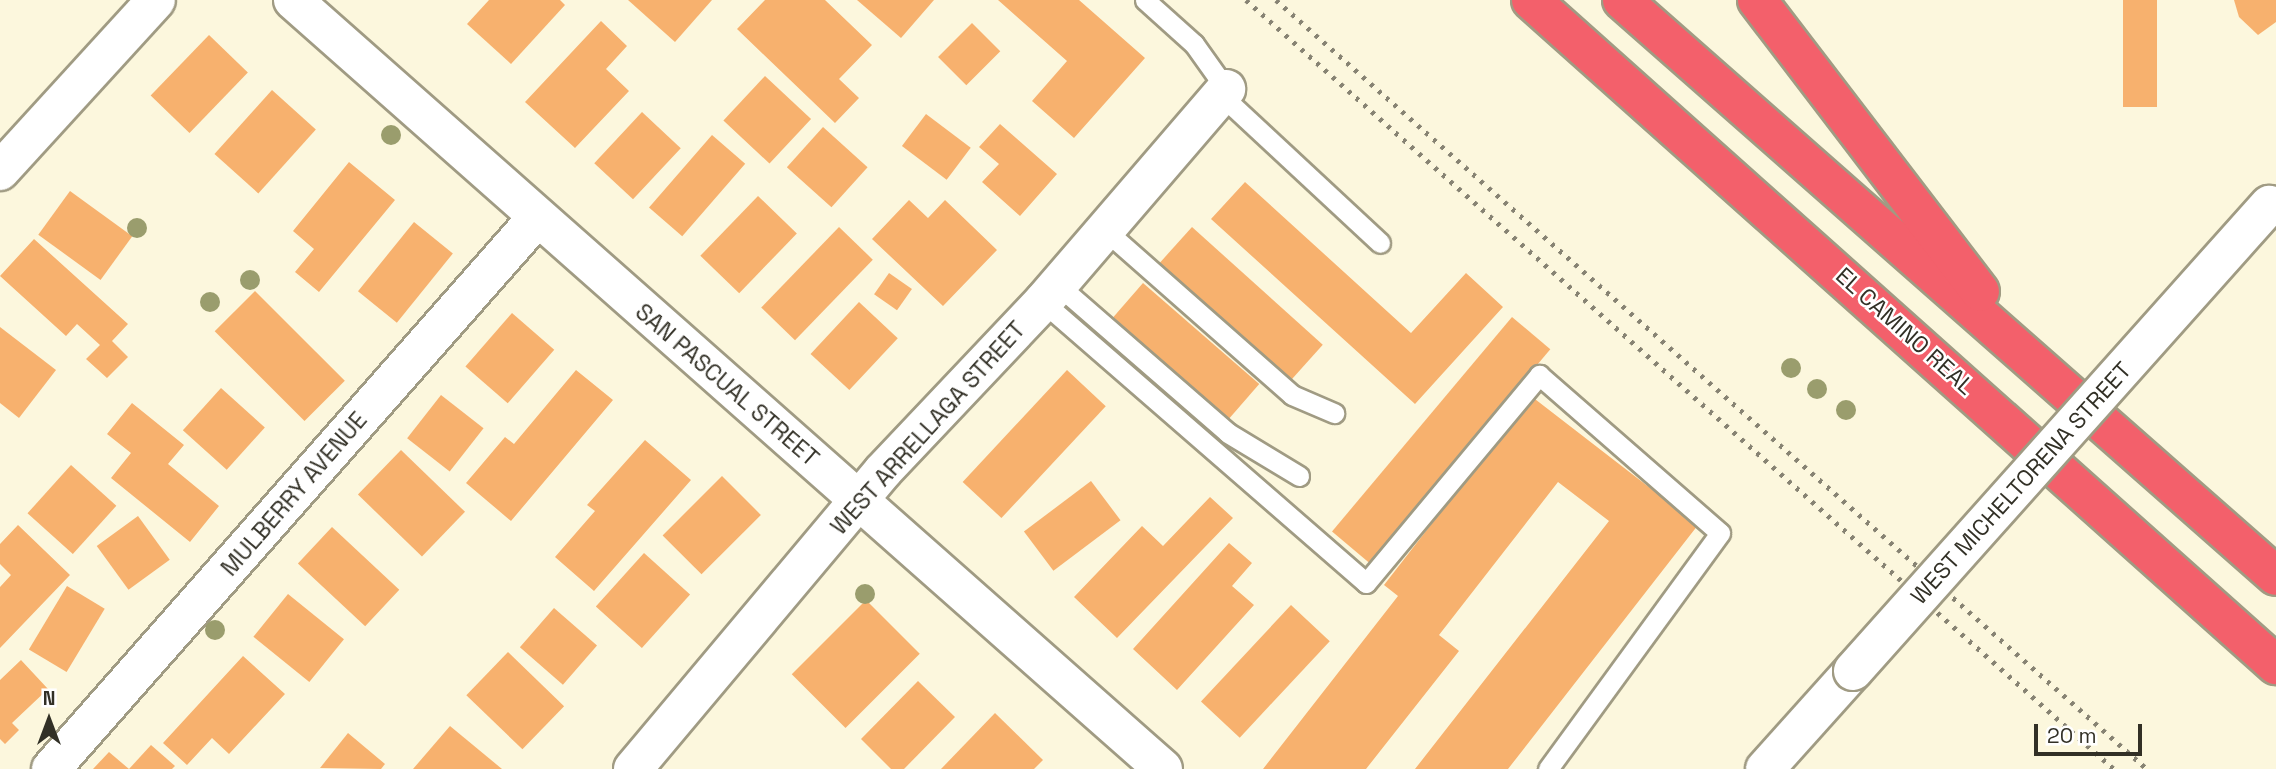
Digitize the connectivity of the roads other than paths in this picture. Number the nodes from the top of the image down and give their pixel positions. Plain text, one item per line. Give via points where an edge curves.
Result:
1 (156, 0) edge
2 (293, 0) edge
3 (1145, 0) edge
4 (1531, 0) edge
5 (1622, 0) edge
6 (1757, 0) edge
7 (1224, 92) junction
8 (0, 171) edge
9 (2272, 201) edge
10 (536, 219) junction
11 (1105, 230) junction
12 (1380, 243) dead end
13 (1050, 293) junction
14 (2031, 358) junction
15 (1334, 413) dead end
16 (1299, 476) dead end
17 (860, 501) junction
18 (2276, 576) edge
19 (2276, 665) edge
20 (51, 769) edge
21 (634, 769) edge
22 (1163, 769) edge
23 (1548, 769) edge
24 (1765, 769) edge

1 - 8 street
2 - 10 street, SAN PASCUAL STREET
3 - 7 lane via 1194,44
4 - 19 highway, EL CAMINO REAL
5 - 14 highway
6 - 14 highway
7 - 11 street, WEST ARRELLAGA STREET
7 - 12 lane
9 - 24 street, WEST MICHELTORENA STREET, bridge
10 - 17 street, SAN PASCUAL STREET
10 - 20 street, MULBERRY AVENUE
11 - 13 street, WEST ARRELLAGA STREET
11 - 15 lane via 1292,395
13 - 16 lane via 1227,433
13 - 17 street, WEST ARRELLAGA STREET
13 - 23 lane via 1366,583 1539,375 1720,533
14 - 18 highway
17 - 21 street, WEST ARRELLAGA STREET
17 - 22 street, SAN PASCUAL STREET

